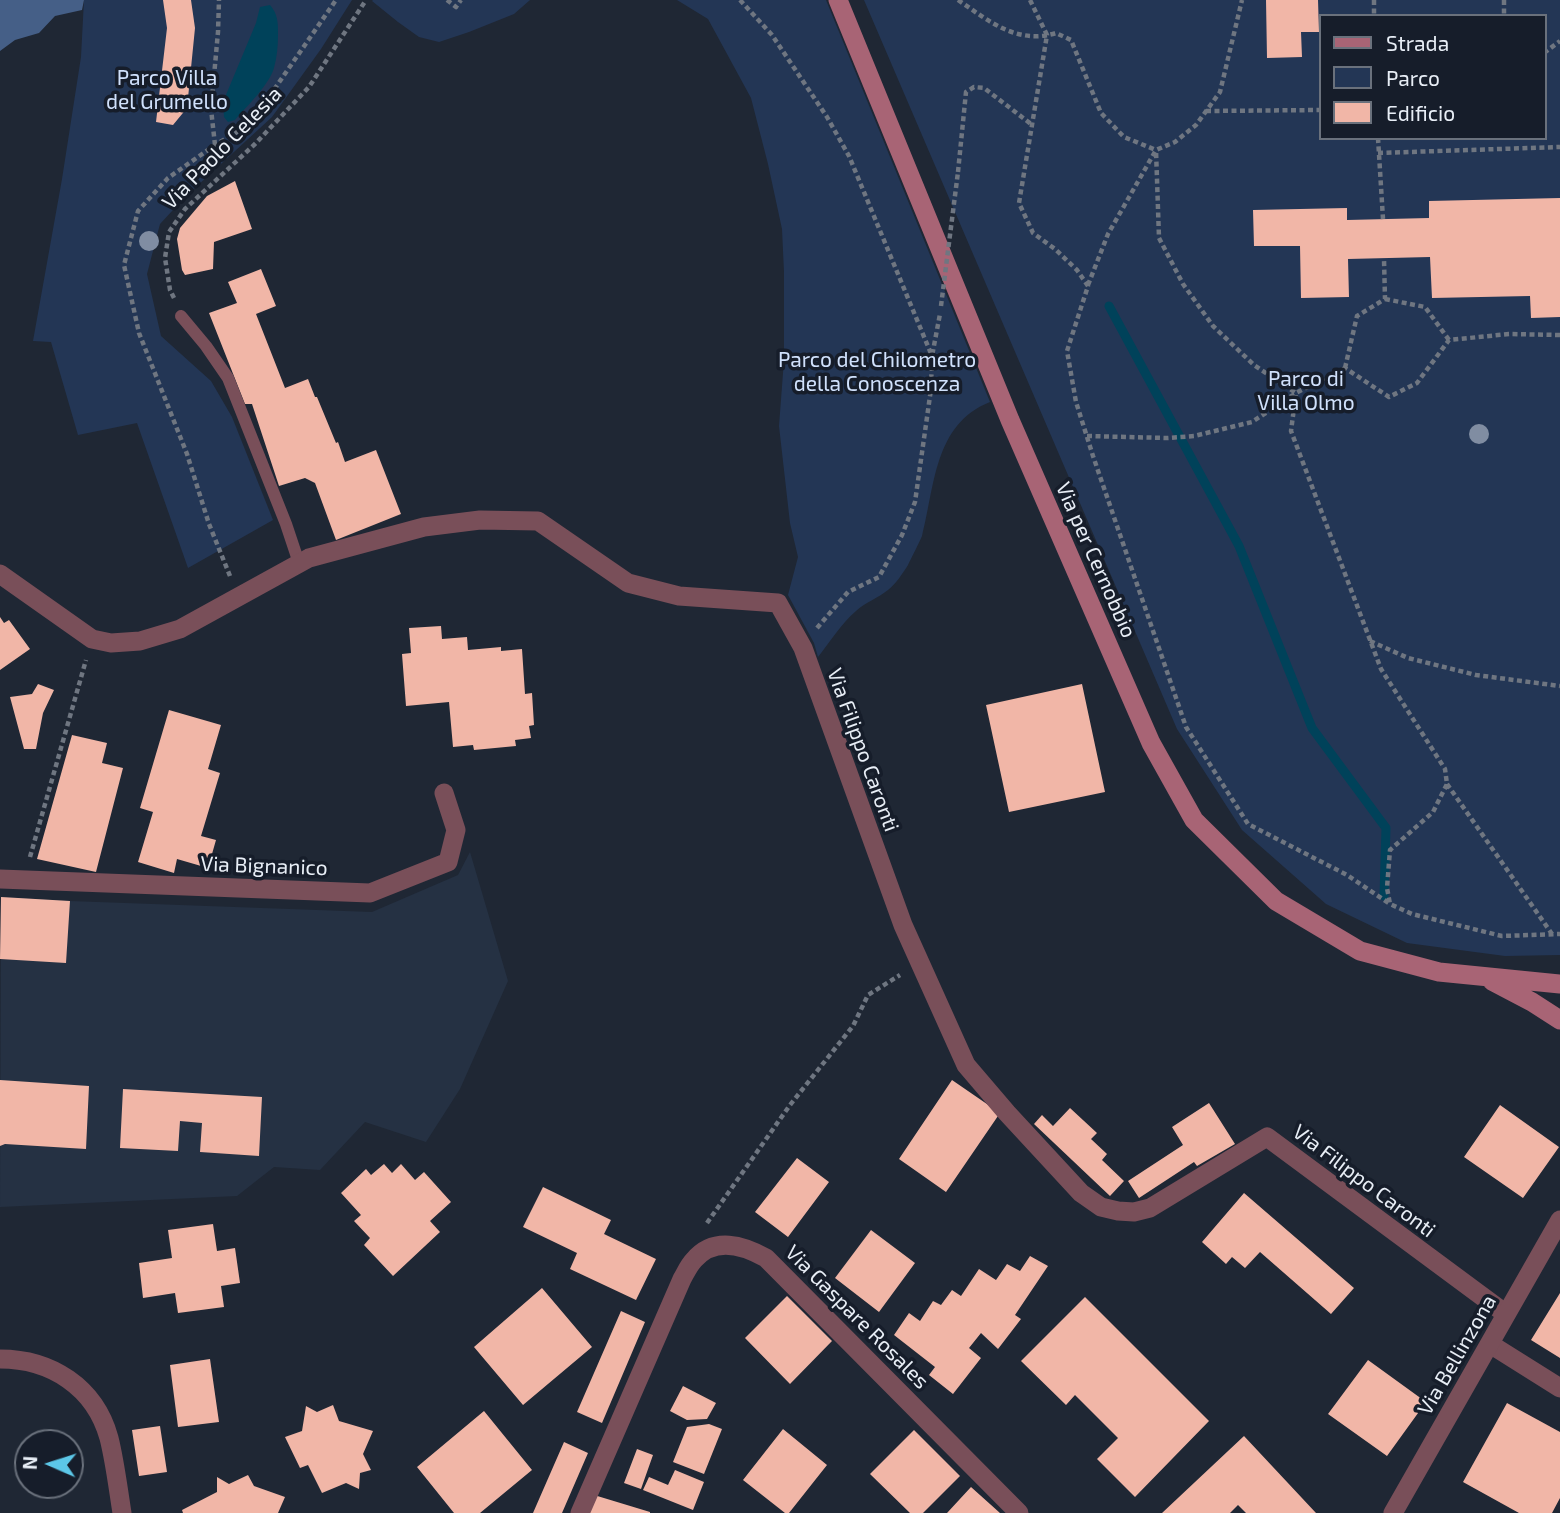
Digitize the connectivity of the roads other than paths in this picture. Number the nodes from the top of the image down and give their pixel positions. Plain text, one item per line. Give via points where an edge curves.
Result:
1 (838, 0) edge
2 (181, 316) road end
3 (299, 563) junction
4 (0, 574) edge
5 (444, 793) dead end
6 (0, 879) edge
7 (1482, 976) junction
8 (1560, 984) edge
9 (1560, 1020) edge
10 (1560, 1220) edge
11 (1506, 1314) junction
12 (1490, 1344) junction
13 (0, 1359) edge
14 (1560, 1388) edge
15 (122, 1513) edge
16 (580, 1513) edge
17 (1019, 1513) edge
18 (1393, 1513) edge

1 - 7 main road, Via per Cernobbio via 1010,421 1151,743 1194,820 1276,901 1360,951 1439,972
2 - 3 lane via 228,378
3 - 4 street, Via Filippo Caronti via 180,629 141,641 111,643 92,639
3 - 11 street, Via Filippo Caronti via 424,527 480,520 538,521 628,583 679,596 778,603 799,642 898,913 966,1065 1081,1193 1101,1207 1118,1211 1150,1208 1267,1137
5 - 6 street, Via Bignanico via 456,830 448,862 370,893
7 - 8 main road, Via per Cernobbio
7 - 9 main road, Via per Cernobbio
10 - 11 street, Via Bellinzona
11 - 12 street, Via Bellinzona
12 - 14 street
12 - 18 street, Via Bellinzona
13 - 15 street via 43,1365 85,1394 100,1414 109,1438
16 - 17 street, Via Gaspare Rosales via 682,1279 695,1258 720,1244 750,1249 766,1258

